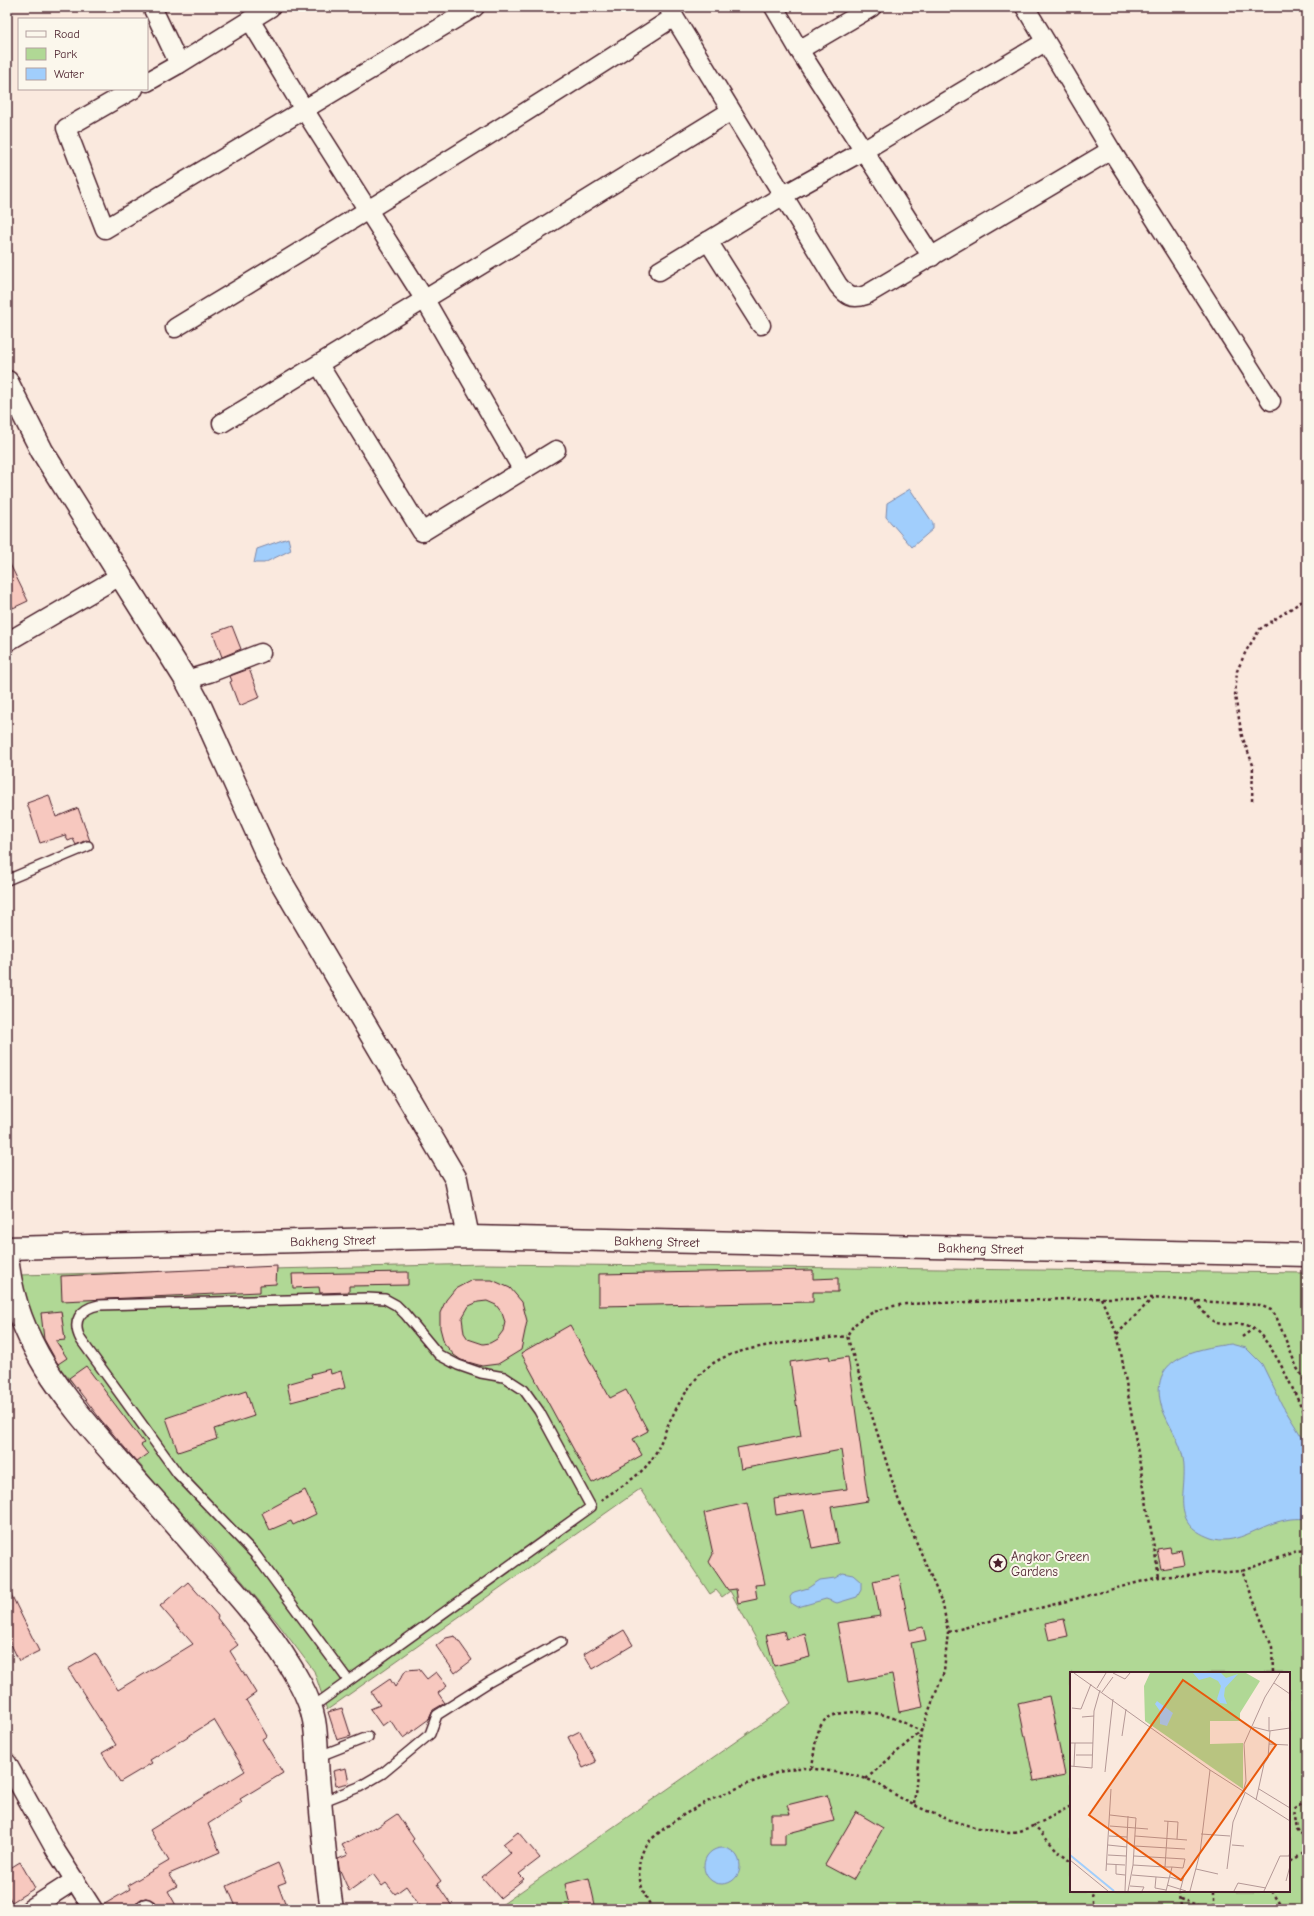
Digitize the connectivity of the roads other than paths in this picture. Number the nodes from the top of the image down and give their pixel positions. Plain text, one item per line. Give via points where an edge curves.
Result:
1 (152, 7) edge
2 (270, 7) edge
3 (475, 7) edge
4 (774, 7) edge
5 (872, 7) edge
6 (1025, 7) edge
7 (671, 12) edge
8 (250, 20) junction
9 (1045, 42) junction
10 (799, 50) junction
11 (179, 64) junction
12 (148, 81) edge
13 (132, 90) edge
14 (305, 111) junction
15 (731, 111) junction
16 (1111, 150) junction
17 (864, 151) junction
18 (782, 196) junction
19 (368, 211) junction
20 (708, 241) junction
21 (932, 257) junction
22 (659, 271) dead end
23 (425, 300) junction
24 (761, 325) dead end
25 (175, 328) dead end
26 (319, 365) junction
27 (7, 382) edge
28 (1271, 401) dead end
29 (222, 422) dead end
30 (556, 450) dead end
31 (522, 469) junction
32 (120, 576) junction
33 (7, 642) edge
34 (261, 653) dead end
35 (186, 680) junction
36 (88, 846) dead end
37 (7, 880) edge
38 (468, 1236) junction
39 (7, 1248) edge
40 (1307, 1255) edge
41 (7, 1256) edge
42 (561, 1642) dead end
43 (348, 1680) junction
44 (311, 1708) junction
45 (368, 1737) dead end
46 (317, 1756) junction
47 (7, 1763) edge
48 (320, 1802) junction
49 (75, 1880) junction
50 (30, 1909) edge
51 (93, 1909) edge
52 (332, 1909) edge

1 - 11 street
2 - 8 street
3 - 14 street
4 - 10 street
5 - 10 street
6 - 9 street
7 - 15 street
7 - 19 street via 524,114
8 - 11 street
8 - 14 street
9 - 16 street
9 - 17 street
10 - 17 street
11 - 12 street
13 - 14 street via 66,128 105,229
14 - 19 street
15 - 18 street
15 - 23 street
16 - 21 street
16 - 28 street
17 - 18 street
17 - 21 street
18 - 20 street
18 - 21 street via 838,285 849,297 866,295
19 - 23 street
19 - 25 street
20 - 22 street
20 - 24 street
23 - 26 street
23 - 31 street
26 - 29 street
26 - 31 street via 422,532
27 - 32 street via 42,451
30 - 31 street
32 - 33 street
32 - 35 street
34 - 35 street
35 - 38 street via 273,868 456,1179
36 - 37 lane
38 - 39 street, Bakheng Street
38 - 40 street, Bakheng Street
41 - 44 street via 17,1304 28,1333 49,1374 100,1438 268,1631
42 - 48 lane via 489,1682 437,1715 430,1734 383,1773 359,1787
43 - 43 lane via 591,1507 539,1411 524,1390 504,1377 481,1373 439,1355 405,1314 385,1299 89,1307 80,1316 76,1326 80,1340 178,1474 255,1554
43 - 44 lane
44 - 46 street via 317,1730
45 - 46 lane
46 - 48 street
47 - 49 street
48 - 52 street
49 - 50 street
49 - 51 street

